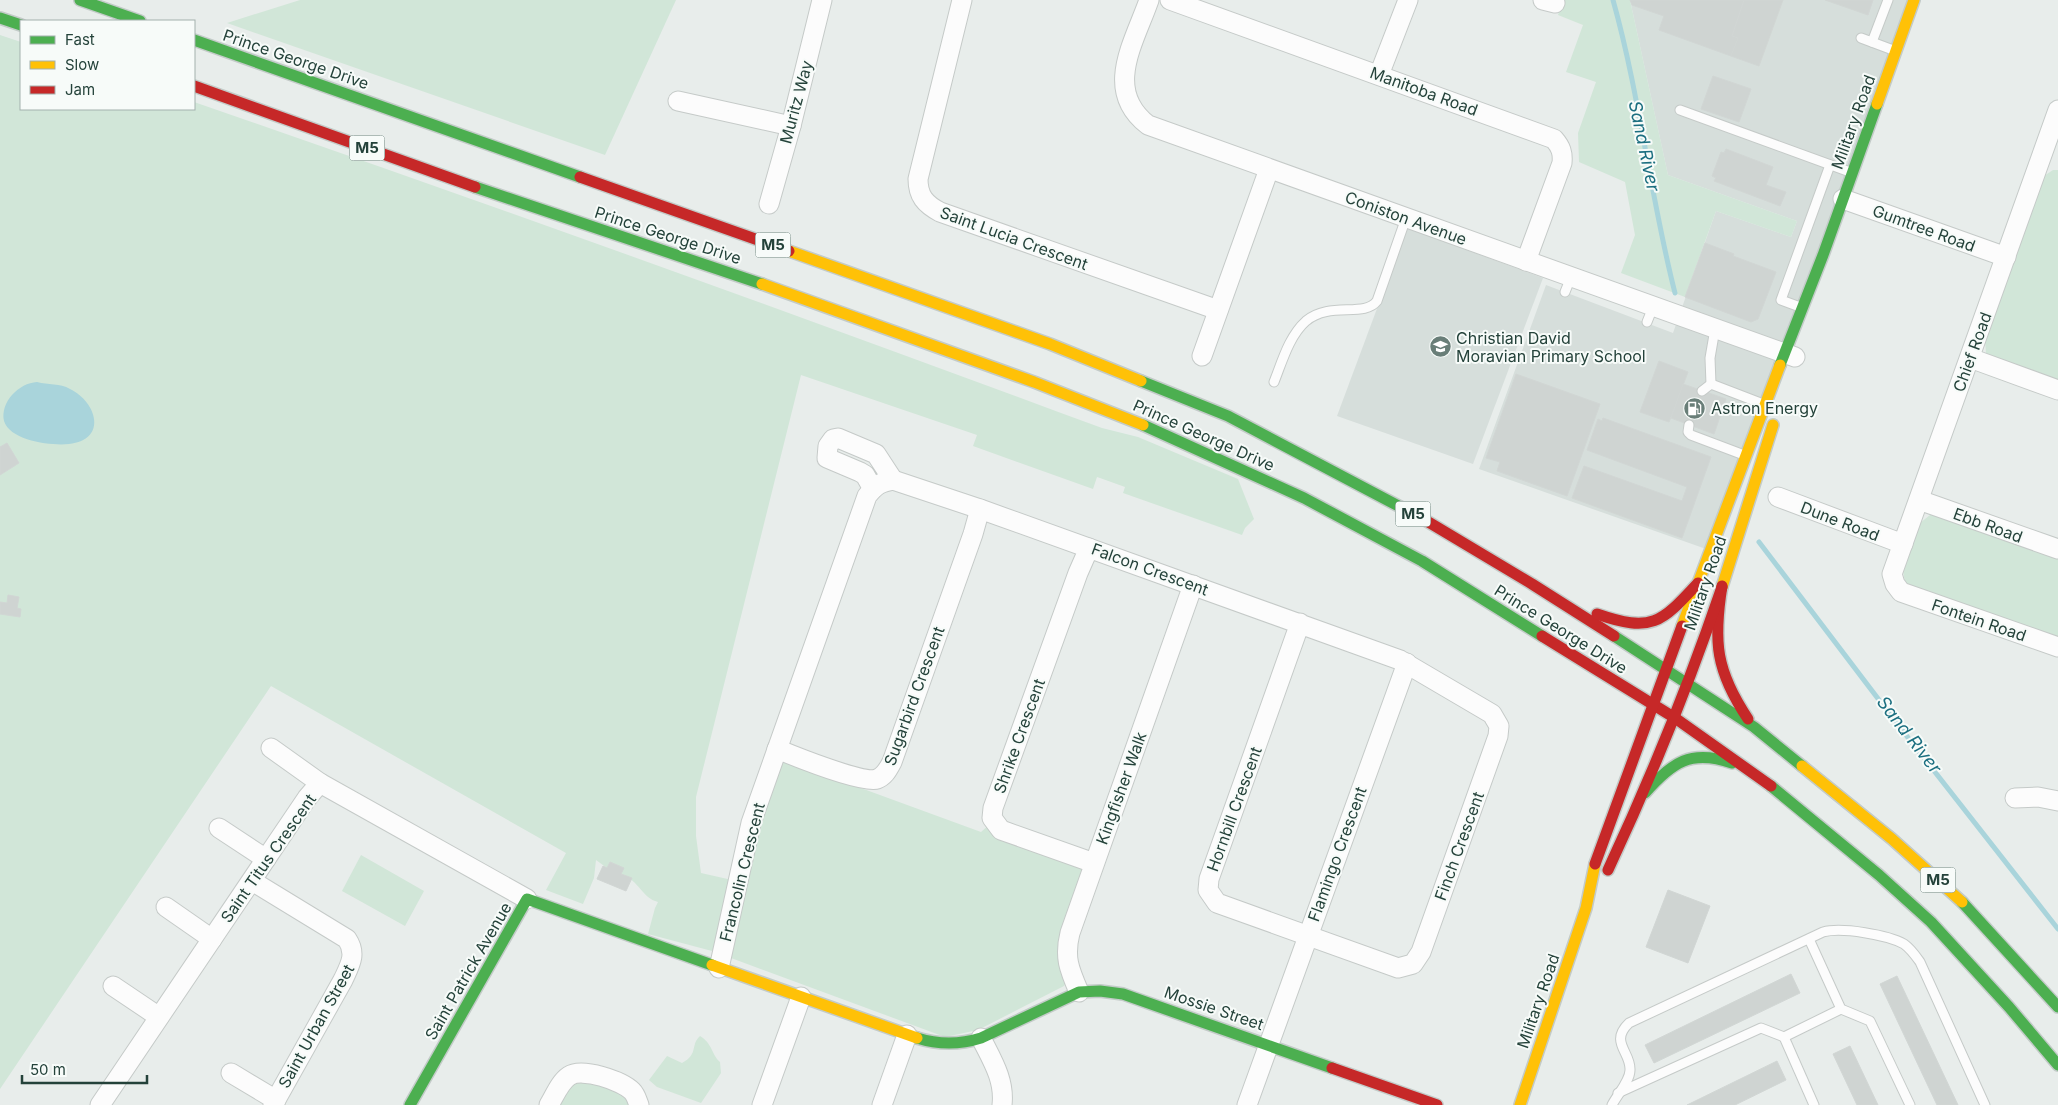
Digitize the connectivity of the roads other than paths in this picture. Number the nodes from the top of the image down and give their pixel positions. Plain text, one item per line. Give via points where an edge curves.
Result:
1 (80, 0) edge
2 (822, 0) edge
3 (962, 0) edge
4 (1150, 0) edge
5 (1170, 0) edge
6 (1408, 0) edge
7 (1888, 0) edge
8 (1914, 0) edge
9 (0, 18) edge
10 (137, 20) edge
11 (20, 25) edge
12 (1861, 38) dead end
13 (195, 40) edge
14 (1872, 42) junction
15 (1896, 51) junction
16 (1379, 75) junction
17 (195, 86) edge
18 (678, 101) dead end
19 (1680, 110) dead end
20 (2058, 110) edge
21 (791, 126) junction
22 (2050, 157) edge
23 (1830, 165) junction
24 (1270, 169) junction
25 (1852, 173) junction
26 (1843, 199) junction
27 (768, 204) dead end
28 (1406, 218) junction
29 (1823, 255) junction
30 (2006, 257) junction
31 (1526, 262) junction
32 (1801, 307) junction
33 (1218, 310) junction
34 (1715, 329) junction
35 (1202, 356) dead end
36 (1970, 358) junction
37 (1789, 362) junction
38 (1274, 382) dead end
39 (1711, 384) junction
40 (2058, 390) edge
41 (1702, 391) dead end
42 (1764, 404) junction
43 (1778, 410) dead end
44 (1689, 425) dead end
45 (1744, 455) junction
46 (893, 480) junction
47 (873, 489) junction
48 (1778, 498) dead end
49 (1919, 500) junction
50 (980, 509) junction
51 (1903, 544) junction
52 (1089, 548) junction
53 (2058, 549) edge
54 (1698, 583) junction
55 (1532, 584) junction
56 (1193, 585) junction
57 (1722, 586) junction
58 (1901, 592) joint
59 (1300, 624) junction
60 (2058, 648) edge
61 (1406, 663) junction
62 (1666, 669) junction
63 (1687, 682) junction
64 (1653, 705) junction
65 (1675, 718) junction
66 (1754, 728) junction
67 (271, 748) dead end
68 (777, 749) junction
69 (1756, 775) junction
70 (320, 783) junction
71 (1645, 793) junction
72 (2015, 798) dead end
73 (2058, 800) edge
74 (219, 828) dead end
75 (266, 859) junction
76 (1094, 863) junction
77 (252, 881) junction
78 (527, 899) junction
79 (166, 907) dead end
80 (1586, 908) junction
81 (1307, 936) junction
82 (212, 939) junction
83 (1809, 939) junction
84 (719, 968) junction
85 (113, 986) dead end
86 (1079, 992) junction
87 (801, 997) junction
88 (2058, 1007) edge
89 (1841, 1009) junction
90 (159, 1017) junction
91 (907, 1035) junction
92 (1784, 1037) junction
93 (982, 1038) junction
94 (1268, 1045) junction
95 (2058, 1065) edge
96 (231, 1073) dead end
97 (1617, 1094) junction
98 (274, 1102) edge
99 (100, 1105) edge
100 (410, 1105) edge
101 (549, 1105) edge
102 (639, 1105) edge
103 (762, 1105) edge
104 (882, 1105) edge
105 (1002, 1105) edge
106 (1247, 1105) edge
107 (1437, 1105) edge
108 (1520, 1105) edge
109 (1612, 1105) edge
110 (1814, 1105) edge
111 (1910, 1105) edge
112 (1985, 1105) edge

1 - 10 main road
2 - 21 street, Muritz Way
3 - 33 street, Saint Lucia Crescent via 918,180 920,196 940,212
4 - 24 street, Coniston Avenue via 1124,68 1124,92 1133,111 1158,130
5 - 16 street, Manitoba Road
6 - 16 street
7 - 14 lane
8 - 15 main road, Military Road
9 - 11 main road
12 - 14 lane
13 - 55 main road, Prince George Drive / M5 via 1050,344 1228,416 1446,532
14 - 15 lane
15 - 25 main road, Military Road
16 - 31 street, Manitoba Road via 1546,135 1560,146 1562,163
17 - 64 main road, Prince George Drive / M5 via 540,210 759,282 1129,419 1304,498 1422,561
18 - 21 street
19 - 23 lane
20 - 22 street, Chief Road
21 - 27 street, Muritz Way
22 - 30 street, Chief Road
23 - 25 lane
23 - 32 lane via 1781,300
24 - 28 street, Coniston Avenue
24 - 33 street
25 - 26 main road, Military Road
26 - 29 main road, Military Road
26 - 30 street, Gumtree Road
28 - 31 street, Coniston Avenue
28 - 38 lane via 1374,305 1364,310 1326,311 1314,315 1287,350
29 - 32 main road, Military Road
29 - 37 main road, Military Road
30 - 36 street, Chief Road
31 - 34 street, Coniston Avenue via 1568,285 1650,314
32 - 37 main road, Military Road
33 - 35 street
34 - 37 street, Coniston Avenue
34 - 39 lane via 1710,358
36 - 40 street
36 - 49 street, Chief Road
37 - 42 main road, Military Road
39 - 41 lane
39 - 42 lane
42 - 45 main road, Military Road
43 - 57 main road, Military Road
44 - 45 lane via 1691,435
45 - 54 main road, Military Road
46 - 47 street via 882,481
46 - 47 street via 876,454 838,438 833,439 828,446 827,458 865,475
46 - 50 street, Falcon Crescent
47 - 68 street, Francolin Crescent via 867,496
48 - 51 street, Dune Road
49 - 51 street, Chief Road
49 - 53 street, Ebb Road
50 - 52 street, Falcon Crescent
50 - 68 street, Sugarbird Crescent via 887,771 869,780
51 - 58 street, Chief Road via 1892,574
52 - 56 street, Falcon Crescent
52 - 76 street, Shrike Crescent via 992,818 1001,830
54 - 55 main road via 1671,612 1654,623 1642,625 1618,622
54 - 62 main road, Military Road
55 - 62 main road, Prince George Drive / M5
56 - 59 street, Falcon Crescent
56 - 76 street, Kingfisher Walk
57 - 63 main road, Military Road
57 - 66 main road via 1716,634 1721,669 1738,706
58 - 60 street, Fontein Road
59 - 61 street, Falcon Crescent
59 - 81 street, Hornbill Crescent via 1208,884 1210,896 1218,904
61 - 81 street, Flamingo Crescent
61 - 81 street, Finch Crescent via 1488,711 1499,726 1421,952 1413,964 1398,968
62 - 63 main road, Prince George Drive / M5
62 - 64 main road, Military Road
63 - 65 main road, Military Road
63 - 66 main road, Prince George Drive / M5
64 - 65 main road, Prince George Drive / M5
64 - 80 main road, Military Road via 1596,860
65 - 69 main road, Prince George Drive / M5
65 - 71 main road, Military Road
66 - 88 main road, Prince George Drive / M5 via 1892,839 1958,898
67 - 70 street
68 - 84 street, Francolin Crescent via 751,823
69 - 71 main road via 1719,759 1706,756 1686,758 1663,772
69 - 95 main road, Prince George Drive / M5 via 1864,862 1931,922
70 - 75 street, Saint Titus Crescent
70 - 78 street, Saint Titus Crescent
71 - 80 main road, Military Road
72 - 73 street via 2038,796
74 - 75 street
75 - 77 street, Saint Titus Crescent
76 - 86 street, Kingfisher Walk via 1066,954
77 - 82 street, Saint Titus Crescent
77 - 98 street, Saint Urban Street via 347,939 352,948 353,959 343,980
78 - 84 main road, Saint Patrick Avenue
78 - 100 main road, Saint Patrick Avenue
79 - 82 street
80 - 108 main road, Military Road
81 - 94 street, Flamingo Crescent
82 - 90 street, Saint Titus Crescent
83 - 89 lane
83 - 97 lane via 1629,1023 1622,1031 1621,1041 1630,1073
83 - 112 lane via 1836,930 1893,940 1914,952
84 - 87 main road
85 - 90 street
86 - 93 main road, Mossie Street
86 - 94 main road, Mossie Street via 1123,994
87 - 91 main road
87 - 103 street
89 - 92 lane
89 - 111 lane via 1870,1020
90 - 99 street, Saint Titus Crescent
91 - 93 main road via 950,1046
91 - 104 street
92 - 97 lane via 1761,1028
92 - 110 lane
93 - 105 street via 1001,1079
94 - 106 street, Flamingo Crescent
94 - 107 main road, Mossie Street
96 - 98 street
97 - 109 lane
101 - 102 street via 568,1076 587,1072 626,1086

